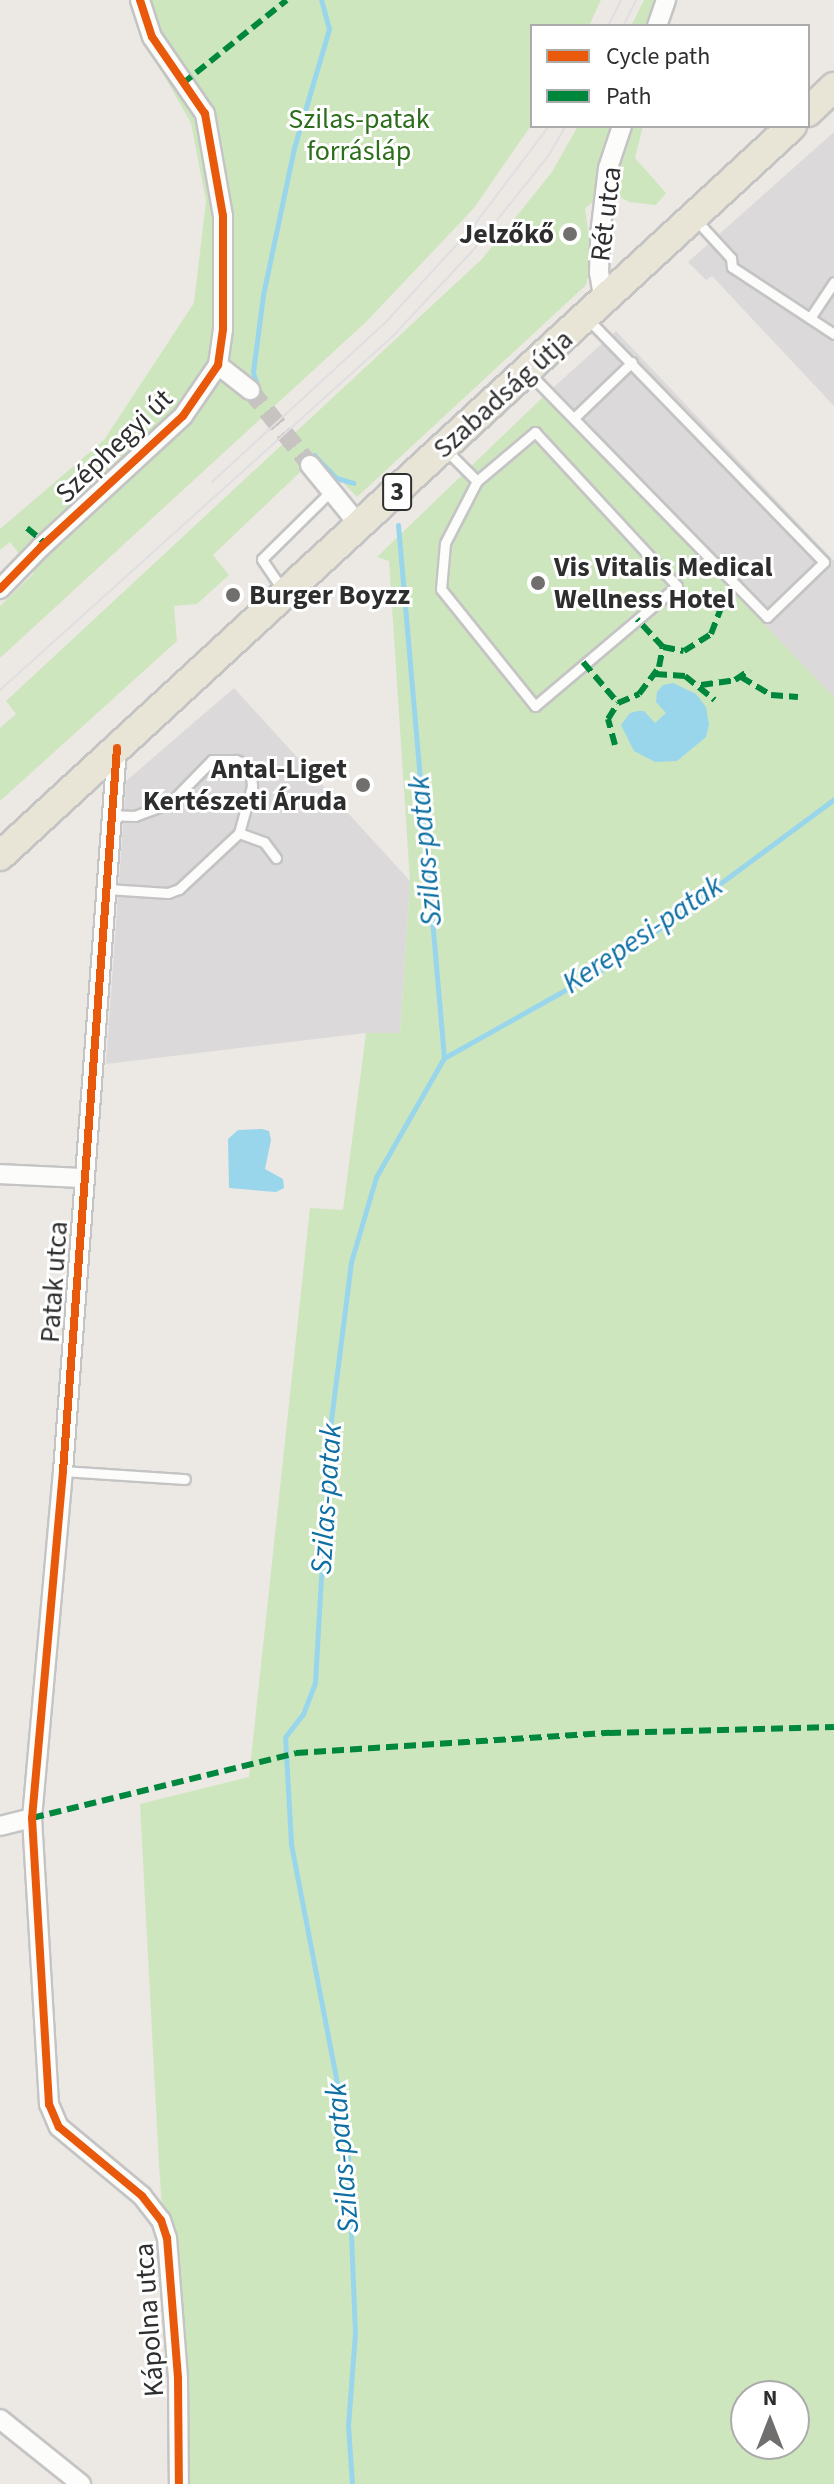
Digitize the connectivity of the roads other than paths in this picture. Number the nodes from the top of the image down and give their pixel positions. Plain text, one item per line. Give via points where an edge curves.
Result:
1 (140, 0) edge
2 (666, 0) edge
3 (658, 24) edge
4 (833, 89) edge
5 (810, 110) edge
6 (621, 128) edge
7 (790, 128) edge
8 (694, 218) junction
9 (834, 282) edge
10 (596, 310) junction
11 (810, 318) junction
12 (834, 334) edge
13 (632, 362) junction
14 (218, 365) junction
15 (528, 372) junction
16 (250, 390) tunnel mouth
17 (575, 417) junction
18 (444, 448) junction
19 (310, 465) tunnel mouth
20 (477, 481) junction
21 (331, 491) junction
22 (360, 526) junction
23 (0, 589) edge
24 (285, 594) junction
25 (117, 748) junction
26 (112, 815) junction
27 (239, 833) junction
28 (0, 856) edge
29 (276, 858) dead end
30 (107, 889) junction
31 (0, 1174) edge
32 (83, 1178) junction
33 (63, 1471) junction
34 (185, 1479) dead end
35 (32, 1818) junction
36 (0, 1826) edge
37 (0, 2419) edge
38 (81, 2484) edge
39 (179, 2484) edge

1 - 14 street, Széphegyi út via 152,37 205,114 223,216
2 - 3 street
4 - 5 main road
6 - 10 street, Rét utca via 605,187
7 - 8 main road, Szabadság útja / 3
8 - 10 main road, Szabadság útja / 3
8 - 11 lane via 731,258 732,267
9 - 11 lane
10 - 13 lane
10 - 15 main road, Szabadság útja / 3
11 - 12 lane
13 - 17 lane
13 - 17 lane via 824,562 767,617
14 - 16 street
14 - 23 street, Széphegyi út via 183,416
15 - 17 lane
15 - 18 main road, Szabadság útja / 3
18 - 20 lane
18 - 22 main road, Szabadság útja / 3
19 - 21 street
20 - 20 lane via 535,432 677,586 535,706 441,589 445,543
21 - 22 street
21 - 24 lane via 262,559
22 - 24 main road, Szabadság útja / 3
24 - 25 main road, Szabadság útja / 3
25 - 26 street, Patak utca
25 - 28 main road, Szabadság útja / 3
26 - 27 lane via 151,813 170,803 212,760 236,760 246,764 252,786
26 - 30 street, Patak utca
27 - 29 lane via 264,842
27 - 30 lane via 179,889
30 - 32 street, Patak utca
31 - 32 street
32 - 33 street, Patak utca
33 - 34 lane
33 - 35 street, Patak utca
35 - 36 street
35 - 39 street, Kápolna utca via 49,2104 59,2127 142,2196 161,2220 167,2238 178,2379
37 - 38 street

